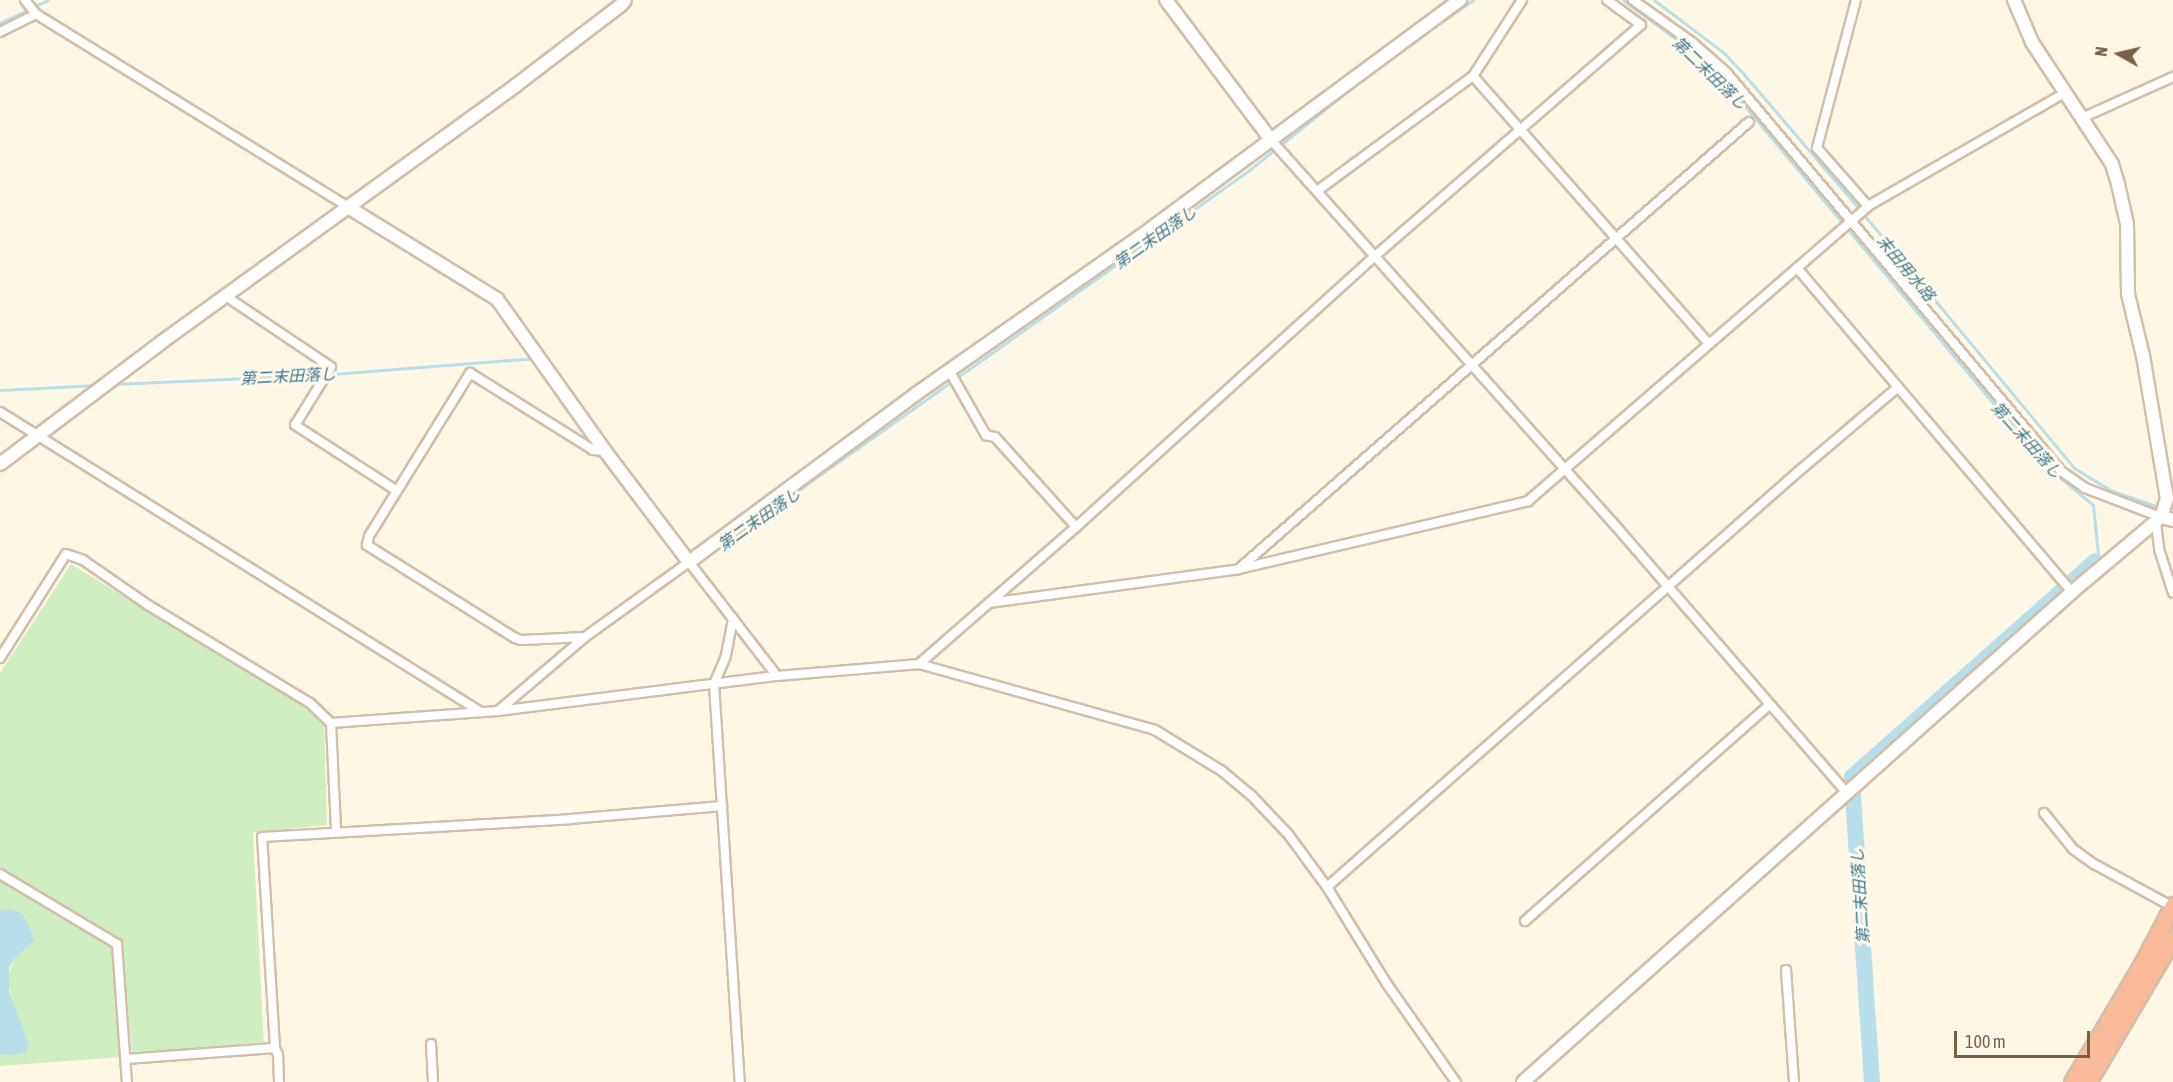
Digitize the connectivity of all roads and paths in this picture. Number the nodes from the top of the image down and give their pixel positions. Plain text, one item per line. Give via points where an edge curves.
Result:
1 (25, 0) edge
2 (625, 0) edge
3 (1166, 0) edge
4 (1460, 0) edge
5 (1522, 0) edge
6 (1607, 0) edge
7 (1633, 0) edge
8 (1856, 0) edge
9 (2014, 0) edge
10 (36, 14) junction
11 (0, 32) edge
12 (1473, 76) junction
13 (2173, 77) edge
14 (2066, 93) junction
15 (2084, 117) junction
16 (1749, 122) dead end
17 (1522, 131) junction
18 (1271, 140) junction
19 (1317, 191) junction
20 (1868, 206) junction
21 (348, 207) junction
22 (1850, 221) junction
23 (1616, 239) junction
24 (1375, 256) junction
25 (1797, 268) junction
26 (227, 297) junction
27 (1708, 343) junction
28 (1472, 366) junction
29 (950, 372) junction
30 (1898, 387) junction
31 (0, 412) edge
32 (37, 436) junction
33 (605, 451) junction
34 (0, 464) edge
35 (1564, 471) junction
36 (397, 491) junction
37 (2163, 520) edge
38 (1076, 527) junction
39 (688, 562) junction
40 (1239, 569) junction
41 (1667, 587) junction
42 (2072, 592) junction
43 (2173, 593) edge
44 (989, 603) junction
45 (733, 619) junction
46 (585, 637) junction
47 (0, 658) edge
48 (919, 664) junction
49 (777, 676) junction
50 (714, 684) junction
51 (1769, 705) junction
52 (498, 711) junction
53 (481, 712) junction
54 (332, 723) junction
55 (1848, 794) junction
56 (722, 806) junction
57 (2043, 813) dead end
58 (336, 831) junction
59 (0, 874) edge
60 (1327, 887) junction
61 (2173, 906) edge
62 (1525, 921) dead end
63 (2173, 939) edge
64 (1786, 970) dead end
65 (431, 1044) dead end
66 (275, 1048) junction
67 (126, 1059) junction
68 (127, 1082) edge
69 (279, 1082) edge
70 (433, 1082) edge
71 (740, 1082) edge
72 (1456, 1082) edge
73 (1523, 1082) edge
74 (1794, 1082) edge
75 (2072, 1082) edge
76 (2088, 1082) edge

1 - 10 street
2 - 21 street
3 - 18 street
4 - 18 street
5 - 12 street
6 - 17 street via 1641,25
7 - 22 street via 1694,43 1726,72
8 - 20 street via 1817,148
9 - 14 street via 2032,42
10 - 11 street
10 - 21 street
12 - 17 street
12 - 19 street
13 - 15 street
14 - 15 street
14 - 20 street
15 - 37 street via 2112,164 2127,224 2128,294 2143,356 2167,499
16 - 23 street
17 - 23 street
17 - 24 street
18 - 19 street
18 - 29 street
19 - 24 street
20 - 22 street
21 - 26 street
21 - 33 street via 497,299
22 - 25 street
22 - 37 street via 2061,471 2085,488
23 - 27 street
23 - 28 street
24 - 28 street
24 - 38 street
25 - 27 street
25 - 30 street
26 - 32 street
26 - 36 street via 332,367 295,425
27 - 35 street
28 - 35 street
28 - 40 street
29 - 38 street via 986,435 994,437
29 - 39 street
30 - 41 street
30 - 42 street
31 - 32 street
32 - 34 street
32 - 53 street
33 - 36 street via 593,450 470,373
33 - 39 street
35 - 40 street via 1528,501
35 - 41 street
36 - 46 street via 367,545 515,638
37 - 42 street
37 - 43 street via 2159,549
38 - 44 street
39 - 45 street
39 - 46 street
40 - 44 street
41 - 51 street
41 - 60 street
42 - 55 street
44 - 48 street
45 - 49 street
45 - 50 street via 726,656
46 - 52 street
47 - 54 street via 66,554 83,560 310,703
48 - 49 street
48 - 60 street via 1155,730 1222,771 1251,795 1288,834
49 - 50 street
50 - 52 street
50 - 56 street
51 - 55 street
51 - 62 street
52 - 53 street
53 - 54 street
54 - 58 street
55 - 73 street
56 - 58 street via 570,819
56 - 71 street
57 - 61 street via 2080,854
58 - 66 street via 262,837
59 - 67 street via 117,945
60 - 72 street via 1387,984
61 - 75 highway
63 - 76 highway
64 - 74 street
65 - 70 street
66 - 67 street
66 - 69 street
67 - 68 street

